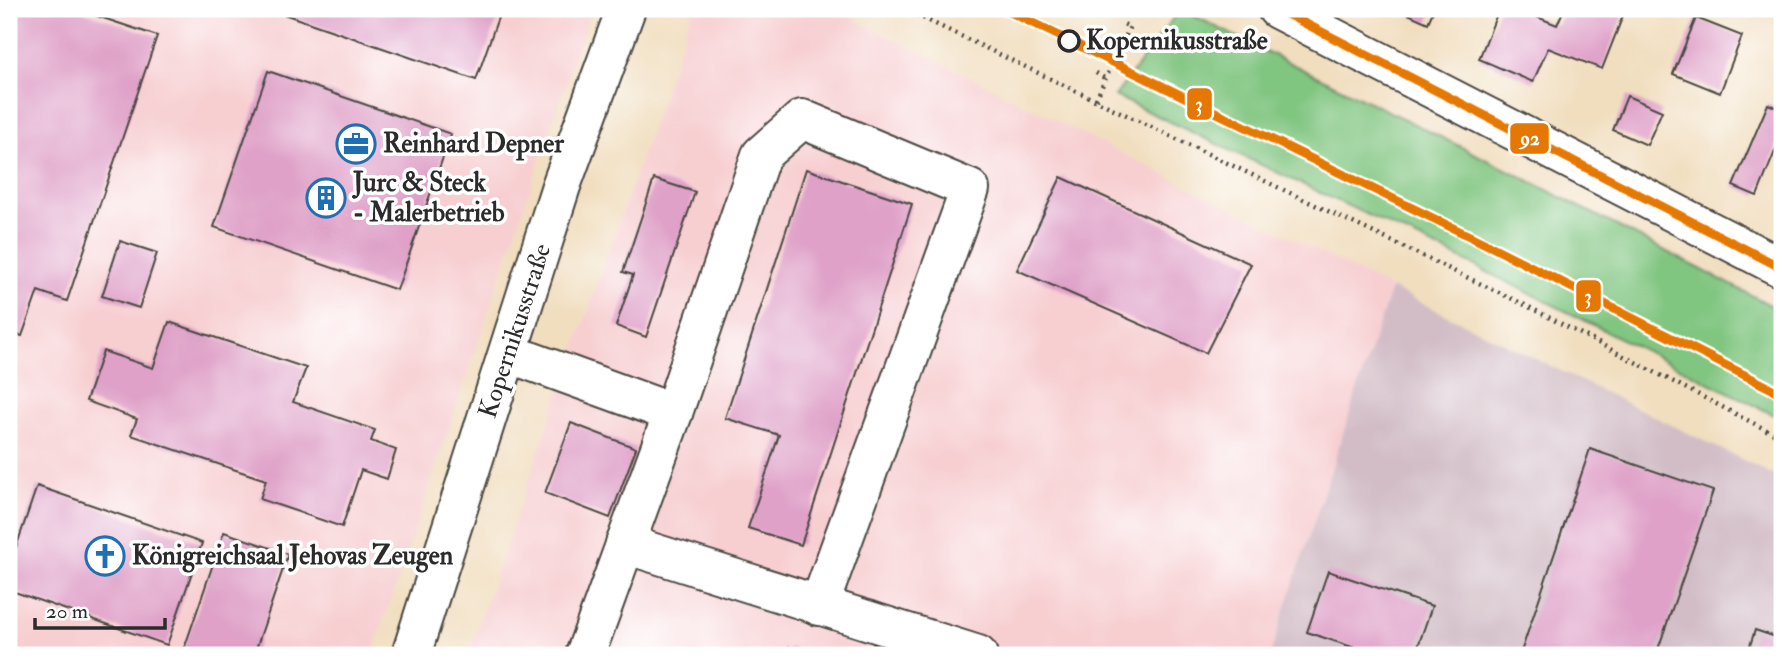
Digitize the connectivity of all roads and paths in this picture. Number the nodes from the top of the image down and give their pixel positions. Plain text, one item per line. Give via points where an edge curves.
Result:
1 (626, 9) edge
2 (904, 9) edge
3 (1277, 9) edge
4 (1121, 23) dead end
5 (1096, 73) dead end
6 (1106, 79) junction
7 (1096, 99) junction
8 (1782, 268) edge
9 (508, 353) junction
10 (673, 413) junction
11 (1782, 438) edge
12 (625, 544) junction
13 (819, 606) junction
14 (411, 655) edge
15 (585, 655) edge
16 (978, 655) edge

1 - 9 street, Kopernikusstraße via 579,132
2 - 7 path
3 - 8 street
4 - 6 path via 1130,27
5 - 6 path
6 - 7 path
7 - 11 path via 1523,304
9 - 10 street
9 - 14 street, Kopernikusstraße
10 - 12 street
10 - 13 street via 761,155 802,119 970,189
12 - 13 street
12 - 15 street
13 - 16 street

